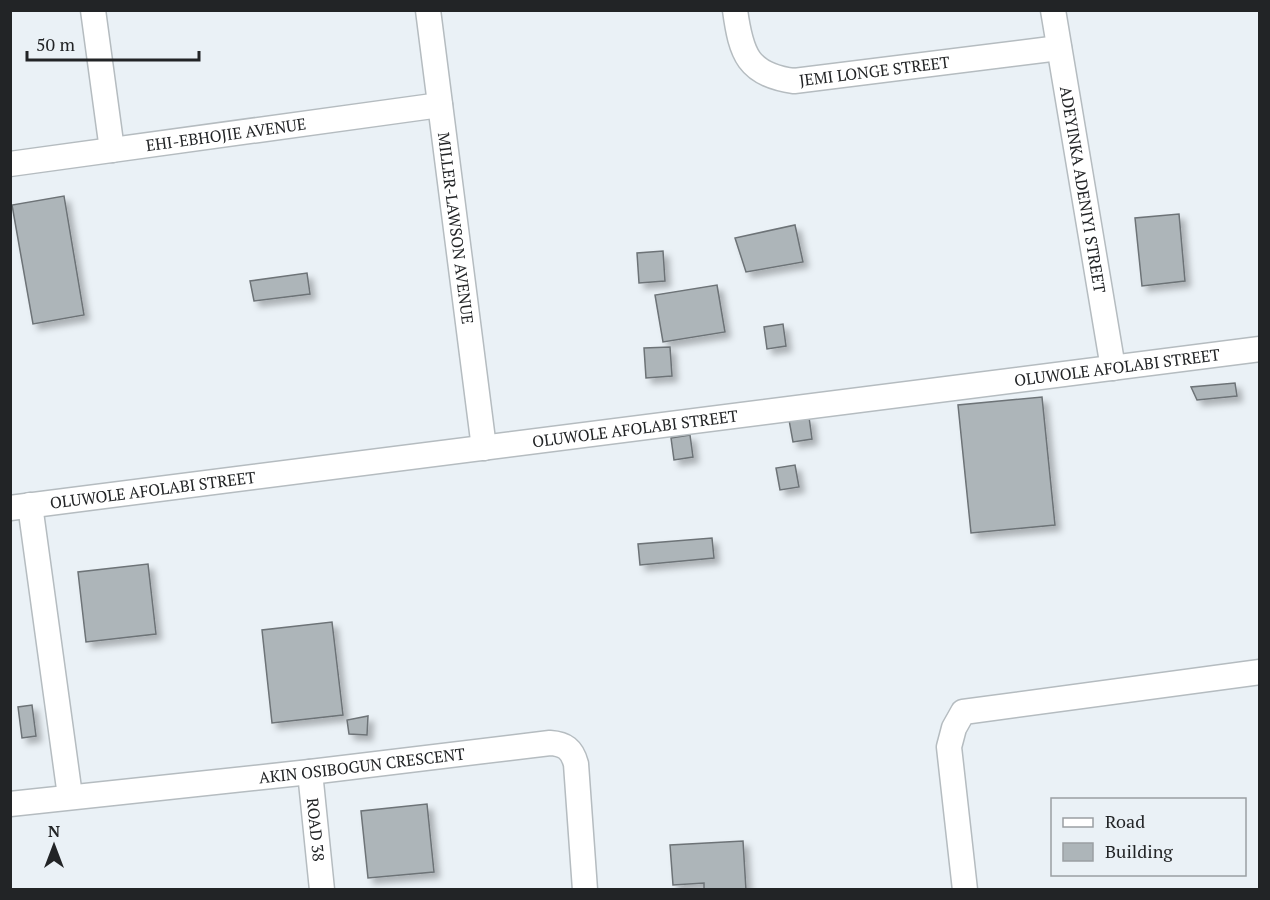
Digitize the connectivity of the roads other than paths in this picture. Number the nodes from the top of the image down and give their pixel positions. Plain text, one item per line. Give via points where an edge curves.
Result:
1 (93, 10) edge
2 (428, 10) edge
3 (735, 10) edge
4 (1053, 10) edge
5 (1059, 48) junction
6 (440, 105) junction
7 (112, 150) junction
8 (10, 164) edge
9 (1260, 349) edge
10 (1113, 368) junction
11 (484, 448) junction
12 (20, 507) edge
13 (1260, 672) edge
14 (310, 772) junction
15 (70, 796) junction
16 (10, 804) edge
17 (322, 890) edge
18 (585, 890) edge
19 (965, 890) edge

1 - 7 street
2 - 6 street, MILLER-LAWSON AVENUE
3 - 5 street, JEMI LONGE STREET via 737,28 752,64 764,74 794,81
4 - 5 street, ADEYINKA ADENIYI STREET
5 - 10 street, ADEYINKA ADENIYI STREET
6 - 7 street, EHI-EBHOJIE AVENUE
6 - 11 street, MILLER-LAWSON AVENUE
7 - 8 street, EHI-EBHOJIE AVENUE
9 - 10 street, OLUWOLE AFOLABI STREET
10 - 11 street, OLUWOLE AFOLABI STREET
11 - 12 street, OLUWOLE AFOLABI STREET
12 - 15 street
13 - 19 street via 963,712 949,747
14 - 15 street, AKIN OSIBOGUN CRESCENT
14 - 17 street, ROAD 38
14 - 18 street, AKIN OSIBOGUN CRESCENT via 550,742 560,744 574,755 576,764
15 - 16 street, AKIN OSIBOGUN CRESCENT

